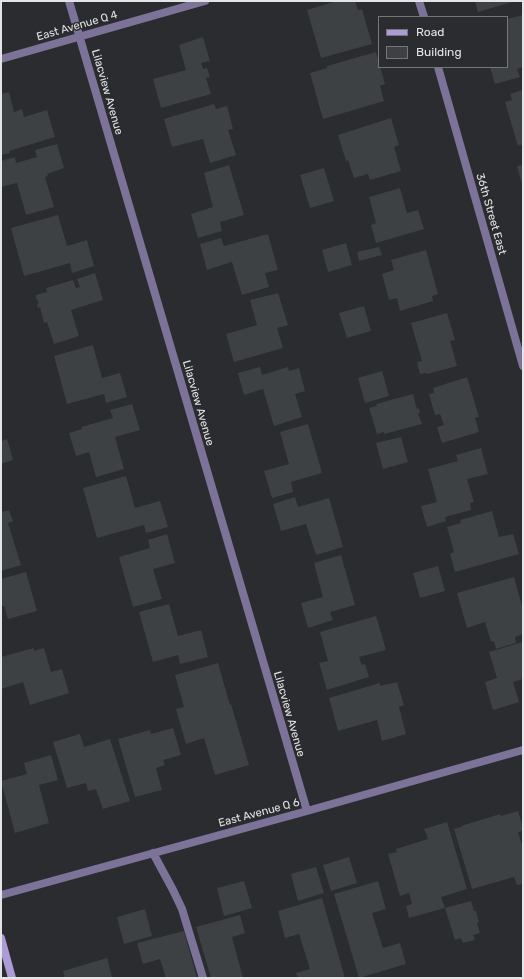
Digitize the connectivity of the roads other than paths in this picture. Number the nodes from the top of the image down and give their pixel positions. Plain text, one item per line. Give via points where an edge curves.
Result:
1 (69, 1) edge
2 (205, 1) edge
3 (419, 1) edge
4 (424, 16) edge
5 (79, 36) junction
6 (1, 59) edge
7 (438, 68) edge
8 (523, 366) edge
9 (523, 750) edge
10 (307, 811) junction
11 (153, 853) junction
12 (1, 895) edge
13 (1, 938) edge
14 (12, 978) edge
15 (203, 978) edge

1 - 5 street, Lilacview Avenue
2 - 5 street, East Avenue Q 4
3 - 4 street
5 - 6 street, East Avenue Q 4
5 - 10 street, Lilacview Avenue
7 - 8 street, 36th Street East
9 - 10 street, East Avenue Q 6
10 - 11 street, East Avenue Q 6
11 - 12 street, East Avenue Q 6
11 - 15 street via 182,909
13 - 14 street

